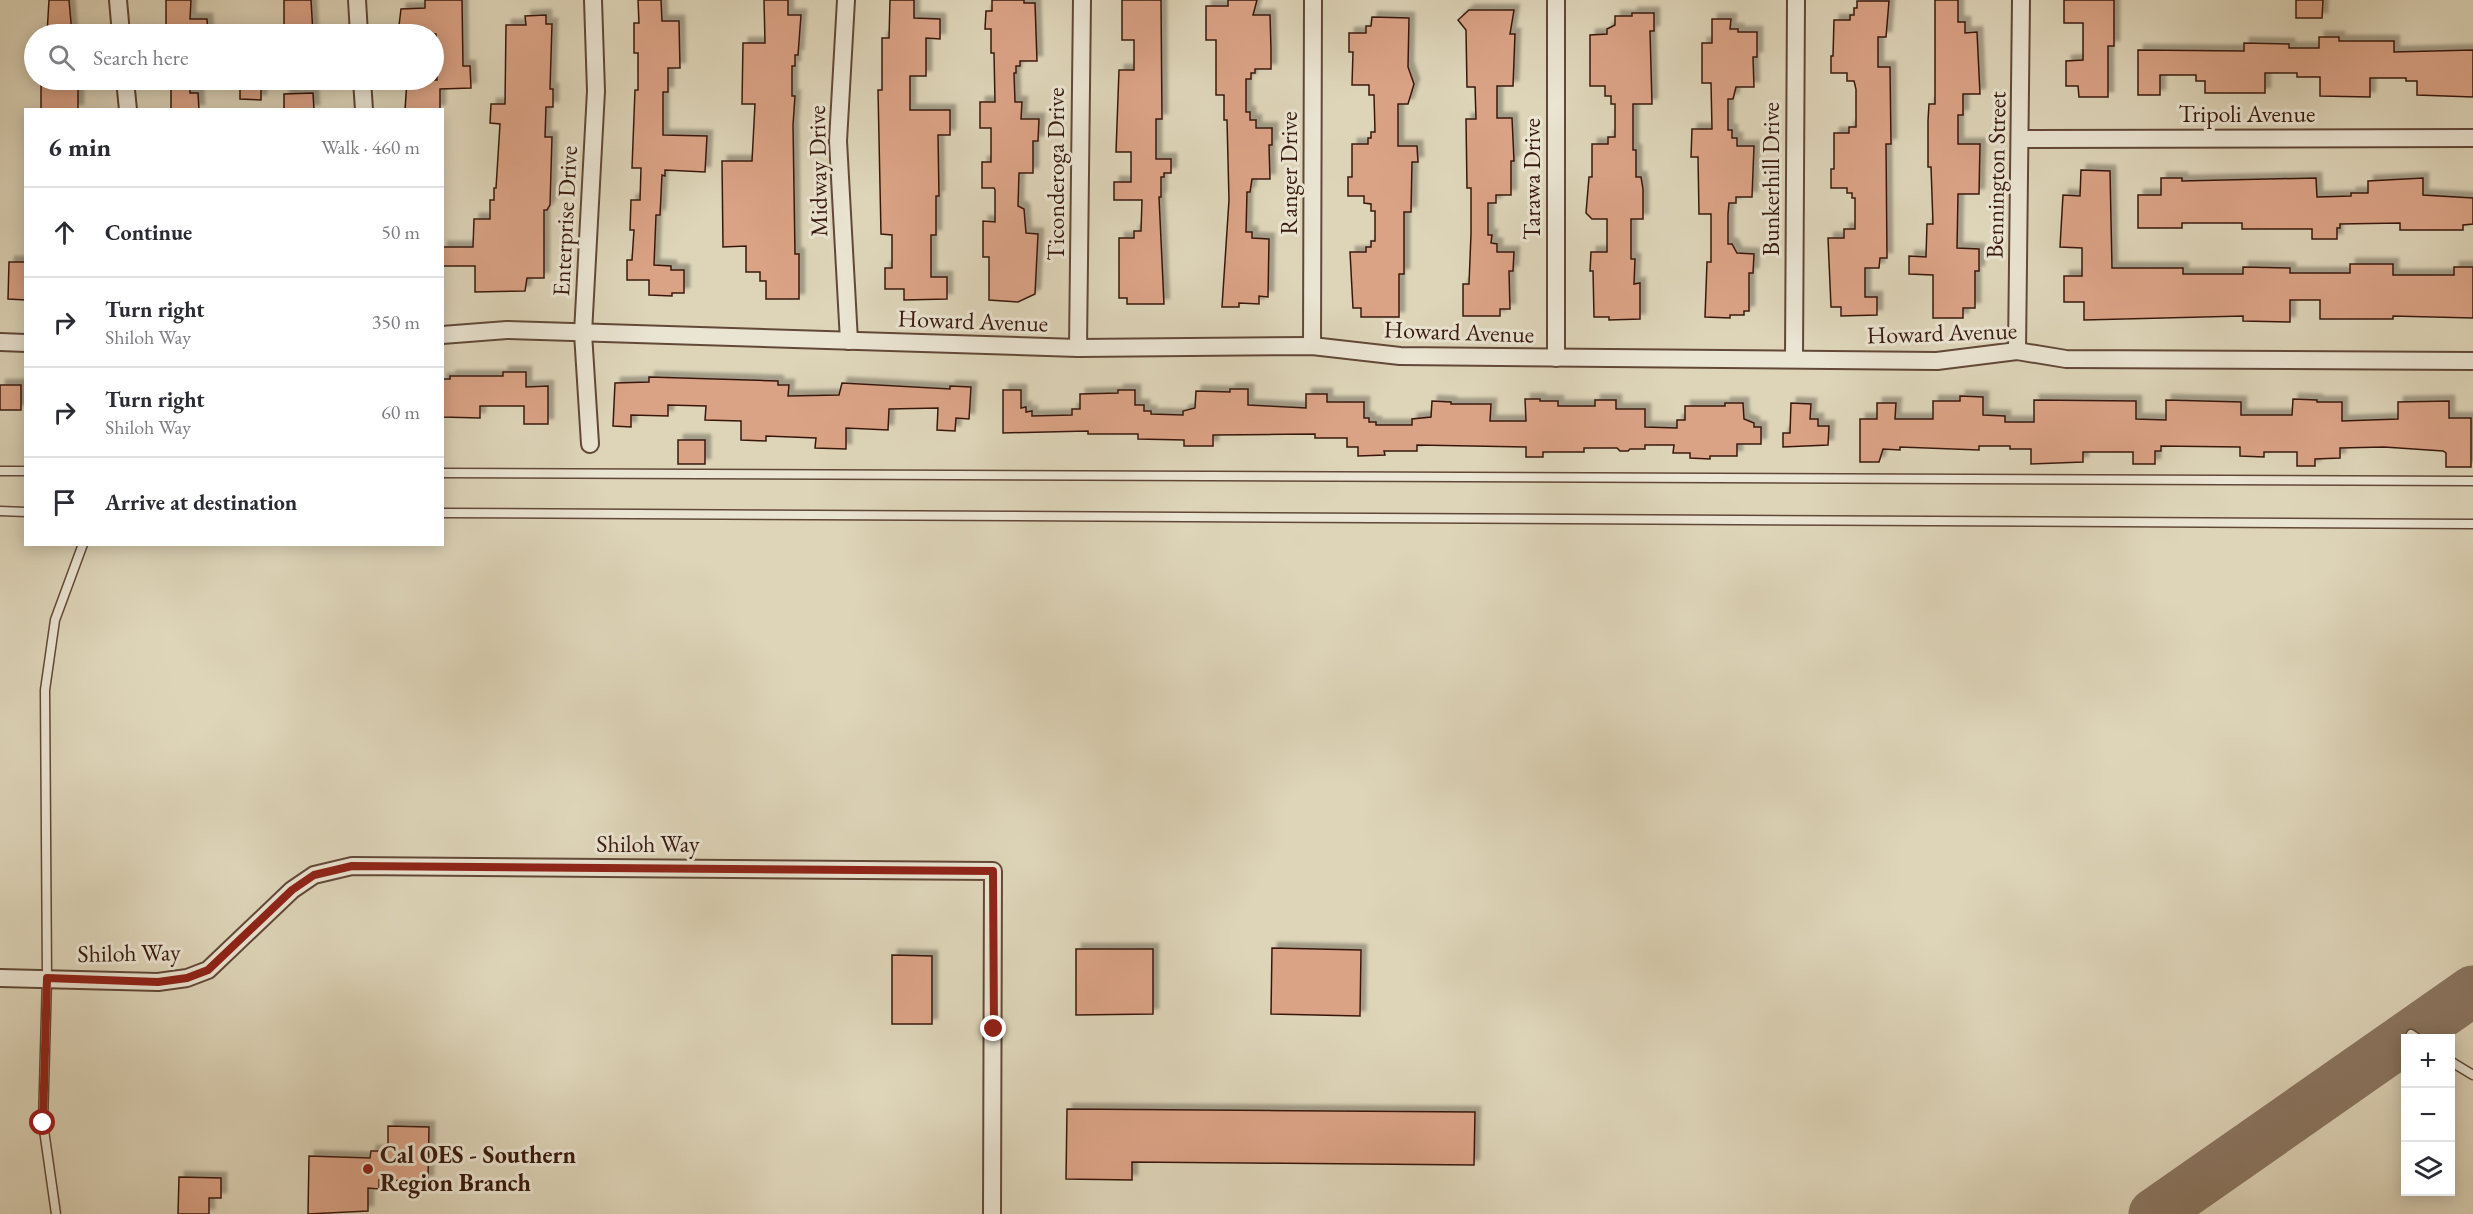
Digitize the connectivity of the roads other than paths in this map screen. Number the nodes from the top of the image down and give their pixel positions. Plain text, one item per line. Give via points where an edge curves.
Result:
1 (118, 0) edge
2 (357, 0) edge
3 (593, 0) edge
4 (846, 0) edge
5 (1082, 0) edge
6 (1313, 0) edge
7 (1556, 0) edge
8 (1796, 0) edge
9 (2022, 0) edge
10 (120, 24) edge
11 (358, 24) edge
12 (126, 90) edge
13 (363, 90) edge
14 (128, 108) edge
15 (364, 108) edge
16 (2473, 138) edge
17 (2022, 139) junction
18 (583, 333) junction
19 (444, 335) edge
20 (849, 341) junction
21 (0, 342) edge
22 (24, 343) edge
23 (1312, 346) junction
24 (1078, 348) junction
25 (2017, 351) junction
26 (1557, 358) junction
27 (1794, 359) junction
28 (2473, 361) edge
29 (590, 444) dead end
30 (0, 471) edge
31 (24, 471) edge
32 (444, 473) edge
33 (2473, 481) edge
34 (0, 512) edge
35 (24, 512) edge
36 (444, 513) edge
37 (2473, 524) edge
38 (82, 546) edge
39 (0, 978) edge
40 (47, 978) junction
41 (2455, 1063) edge
42 (2473, 1075) edge
43 (56, 1214) edge
44 (992, 1214) edge

1 - 10 street
2 - 11 street
3 - 18 street, Enterprise Drive via 596,91
4 - 20 street, Midway Drive via 838,141
5 - 24 street, Ticonderoga Drive
6 - 23 street, Ranger Drive
7 - 26 street, Tarawa Drive
8 - 27 street, Bunkerhill Drive
9 - 17 street, Bennington Street
12 - 14 street
13 - 15 street
16 - 17 street, Tripoli Avenue
17 - 25 street, Bennington Street
18 - 19 street, Howard Avenue via 507,330
18 - 20 street, Howard Avenue
18 - 29 street, Enterprise Drive
20 - 24 street, Howard Avenue
21 - 22 street
23 - 24 street, Howard Avenue
23 - 26 street, Howard Avenue via 1400,357
25 - 27 street, Howard Avenue via 1937,361
25 - 28 street, Howard Avenue via 2066,359
26 - 27 street, Howard Avenue
30 - 31 lane
32 - 33 lane
34 - 35 lane
36 - 37 lane
38 - 40 lane via 56,620 45,690
39 - 40 street, Shiloh Way
40 - 43 lane via 43,1123
40 - 44 street, Shiloh Way via 158,982 187,978 208,970 292,890 314,875 352,866 993,871
41 - 42 lane

